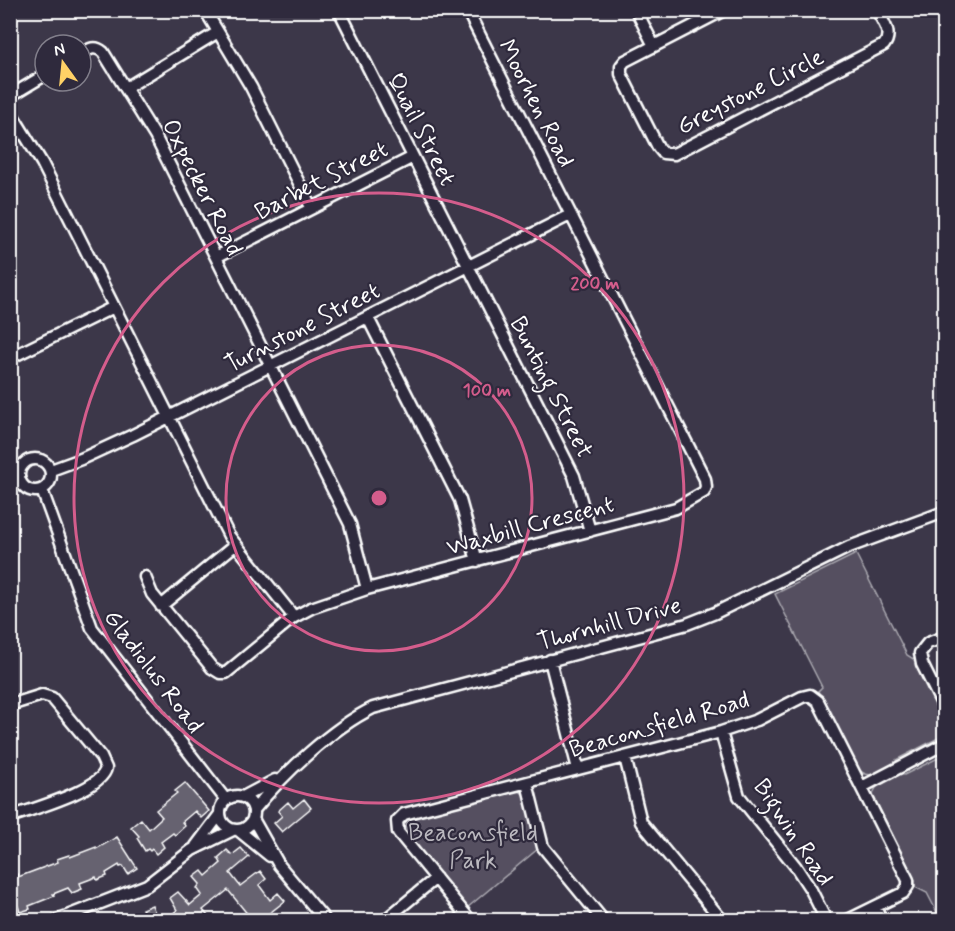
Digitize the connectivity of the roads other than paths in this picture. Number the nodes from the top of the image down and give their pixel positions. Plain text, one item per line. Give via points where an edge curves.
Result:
1 (205, 10) edge
2 (339, 10) edge
3 (467, 10) edge
4 (636, 10) edge
5 (724, 10) edge
6 (877, 10) edge
7 (218, 32) junction
8 (654, 46) junction
9 (93, 48) edge
10 (33, 82) edge
11 (126, 88) junction
12 (10, 96) edge
13 (10, 111) edge
14 (413, 157) junction
15 (311, 207) junction
16 (570, 215) junction
17 (216, 257) junction
18 (467, 266) junction
19 (114, 307) junction
20 (368, 318) junction
21 (10, 358) edge
22 (271, 367) junction
23 (169, 417) junction
24 (51, 470) junction
25 (15, 481) edge
26 (42, 490) junction
27 (945, 512) edge
28 (590, 531) junction
29 (235, 545) junction
30 (477, 561) junction
31 (145, 577) dead end
32 (367, 589) junction
33 (161, 606) junction
34 (294, 617) junction
35 (945, 637) edge
36 (550, 660) junction
37 (10, 705) edge
38 (945, 708) edge
39 (721, 732) junction
40 (945, 744) edge
41 (625, 757) junction
42 (579, 769) junction
43 (288, 772) junction
44 (527, 783) junction
45 (862, 787) junction
46 (243, 797) junction
47 (226, 800) junction
48 (220, 814) junction
49 (253, 815) junction
50 (10, 817) edge
51 (235, 830) junction
52 (192, 850) junction
53 (279, 865) junction
54 (436, 879) junction
55 (874, 908) junction
56 (57, 921) edge
57 (325, 921) edge
58 (385, 921) edge
59 (470, 921) edge
60 (603, 921) edge
61 (722, 921) edge
62 (826, 921) edge
63 (848, 921) edge
64 (881, 921) edge

1 - 7 street
2 - 14 street, Quail Street
3 - 16 street, Moorhen Road
4 - 8 street
5 - 8 street, Greystone Circle
6 - 8 street, Greystone Circle via 888,33 885,45 670,155 660,151 620,69 625,61
7 - 11 street
7 - 15 street via 251,87
9 - 11 street, Oxpecker Road via 101,50
10 - 12 street
11 - 17 street, Oxpecker Road via 155,136
13 - 19 street via 42,163
14 - 15 street, Barbet Street
14 - 18 street, Quail Street
15 - 17 street, Barbet Street
16 - 18 street, Turnstone Street
16 - 28 street, Waxbill Crescent via 706,483 703,494 676,508
17 - 22 street, Oxpecker Road
18 - 20 street, Turnstone Street
18 - 28 street, Bunting Street via 573,476
19 - 21 street
19 - 23 street
20 - 22 street, Turnstone Street
20 - 30 street via 460,500
22 - 23 street, Turnstone Street
22 - 32 street, Oxpecker Road via 350,524
23 - 24 street, Turnstone Street
23 - 29 street
24 - 25 street via 44,461 33,459 23,463
24 - 26 street via 50,482
25 - 26 street via 31,491
26 - 47 street, Gladiolus Road via 92,628
27 - 36 street, Thornhill Drive via 849,547 700,620
28 - 30 street, Waxbill Crescent
29 - 33 street
29 - 34 street
30 - 32 street, Waxbill Crescent
31 - 33 street via 148,590
32 - 34 street, Waxbill Crescent
33 - 34 street, Waxbill Crescent via 212,668 223,673
35 - 38 street via 928,643 920,653
36 - 42 street
36 - 43 street, Thornhill Drive via 373,708 354,718
37 - 50 street via 49,696 106,768 103,777 91,787
39 - 41 street, Beaconsfield Road
39 - 45 street, Beaconsfield Road via 810,695 818,701
39 - 62 street, Bigwin Road via 739,796 796,867
40 - 45 street
41 - 42 street, Beaconsfield Road
41 - 61 street via 641,822
42 - 44 street, Beaconsfield Road
43 - 46 street, Thornhill Drive
43 - 49 street, Thornhill Drive
44 - 54 street, Beaconsfield Road via 400,817 398,832
44 - 60 street via 543,847
45 - 55 street, Beaconsfield Road via 909,883 906,891
46 - 47 street
46 - 49 street
47 - 48 street
48 - 51 street via 224,824
48 - 52 street
49 - 51 street via 248,826
49 - 53 street
51 - 52 street
51 - 53 street
52 - 56 street via 147,885
53 - 57 street
54 - 58 street
54 - 59 street, Beaconsfield Road
55 - 63 street, Beaconsfield Road
55 - 64 street

